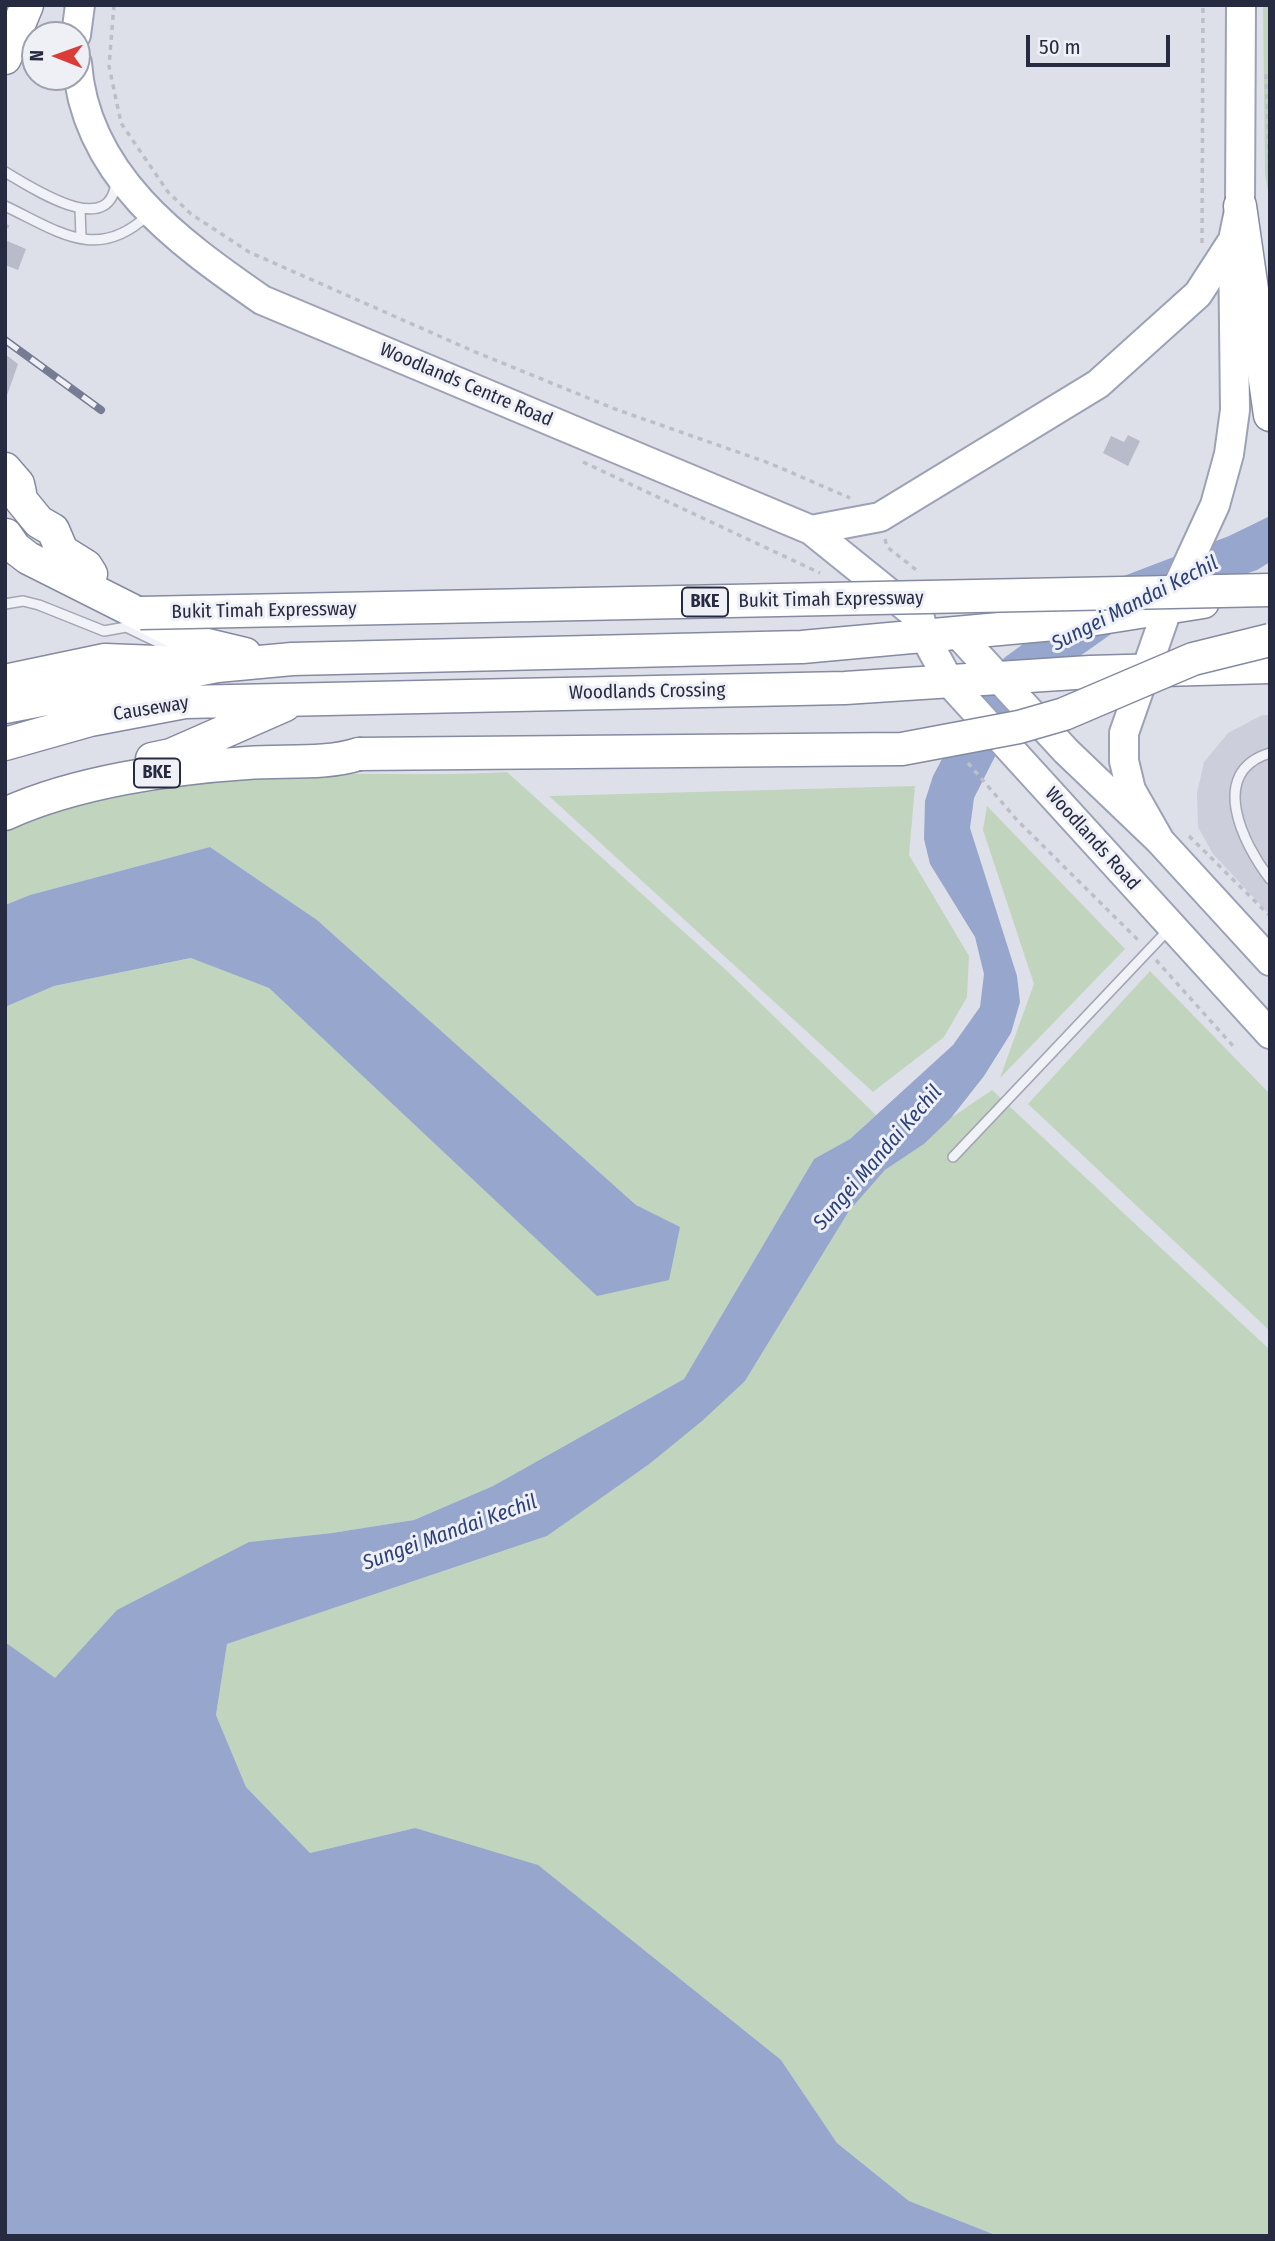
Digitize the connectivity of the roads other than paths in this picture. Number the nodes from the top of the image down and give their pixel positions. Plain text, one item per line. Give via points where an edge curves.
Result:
1 (27, 5) edge
2 (1241, 5) edge
3 (5, 58) edge
4 (81, 91) edge
5 (117, 171) junction
6 (5, 172) edge
7 (5, 206) edge
8 (1240, 206) junction
9 (80, 208) junction
10 (149, 213) junction
11 (81, 238) junction
12 (1233, 240) junction
13 (1270, 415) edge
14 (15, 522) edge
15 (811, 530) junction
16 (1270, 590) edge
17 (102, 593) junction
18 (5, 604) edge
19 (1179, 606) junction
20 (140, 612) junction
21 (956, 632) junction
22 (925, 637) junction
23 (1270, 640) edge
24 (292, 659) junction
25 (217, 666) junction
26 (1270, 667) edge
27 (1146, 670) junction
28 (999, 680) junction
29 (5, 681) edge
30 (950, 683) junction
31 (211, 701) junction
32 (295, 701) junction
33 (5, 707) edge
34 (5, 744) edge
35 (1270, 753) edge
36 (171, 755) junction
37 (313, 755) junction
38 (5, 763) edge
39 (5, 797) edge
40 (5, 814) edge
41 (1173, 837) junction
42 (1270, 879) edge
43 (1171, 927) junction
44 (1270, 961) edge
45 (1270, 1034) edge
46 (953, 1157) dead end

1 - 3 highway
2 - 8 main road
4 - 5 main road, Woodlands Centre Road via 96,140
5 - 9 lane via 116,189 106,203 96,209
5 - 10 main road, Woodlands Centre Road
6 - 9 lane via 59,203
7 - 11 lane
8 - 12 main road
8 - 13 highway
9 - 11 lane
10 - 11 lane via 130,231 110,240
10 - 15 main road, Woodlands Centre Road via 204,261 262,300
12 - 15 main road via 1198,294 1098,383 880,517
12 - 19 main road via 1235,410 1229,454 1215,505 1189,560
14 - 17 highway via 39,522 53,530 62,551 86,566
14 - 17 highway via 24,577
15 - 22 main road, Woodlands Centre Road via 920,618
16 - 19 highway
16 - 20 highway, Bukit Timah Expressway / BKE, bridge
17 - 20 highway
18 - 25 lane via 23,601 39,605 104,631 126,627
19 - 21 highway via 1076,622
19 - 27 main road
20 - 24 highway via 211,648
21 - 22 highway
21 - 28 main road
22 - 24 highway via 802,647
22 - 30 main road, Woodlands Road
23 - 37 highway, BKE, bridge via 1193,659 1076,709 1019,727 902,749
24 - 25 highway
25 - 29 highway via 105,660
25 - 33 highway
26 - 27 highway, Woodlands Crossing
27 - 28 highway, Woodlands Crossing
27 - 41 main road via 1126,719 1124,761 1131,790
28 - 30 highway, Woodlands Crossing
28 - 41 main road via 1117,799
30 - 32 highway, Woodlands Crossing
30 - 43 main road, Woodlands Road
31 - 32 highway, Woodlands Crossing
31 - 34 highway, Causeway via 142,709
31 - 38 highway, Woodlands Crossing via 202,707 117,725
32 - 36 highway, Woodlands Crossing
35 - 42 lane via 1250,762 1240,774 1235,812 1244,837
36 - 37 highway, BKE
36 - 39 highway, Woodlands Crossing via 116,765
37 - 40 highway, BKE via 163,772 98,785
41 - 44 main road
43 - 45 main road, Woodlands Road
43 - 46 lane

